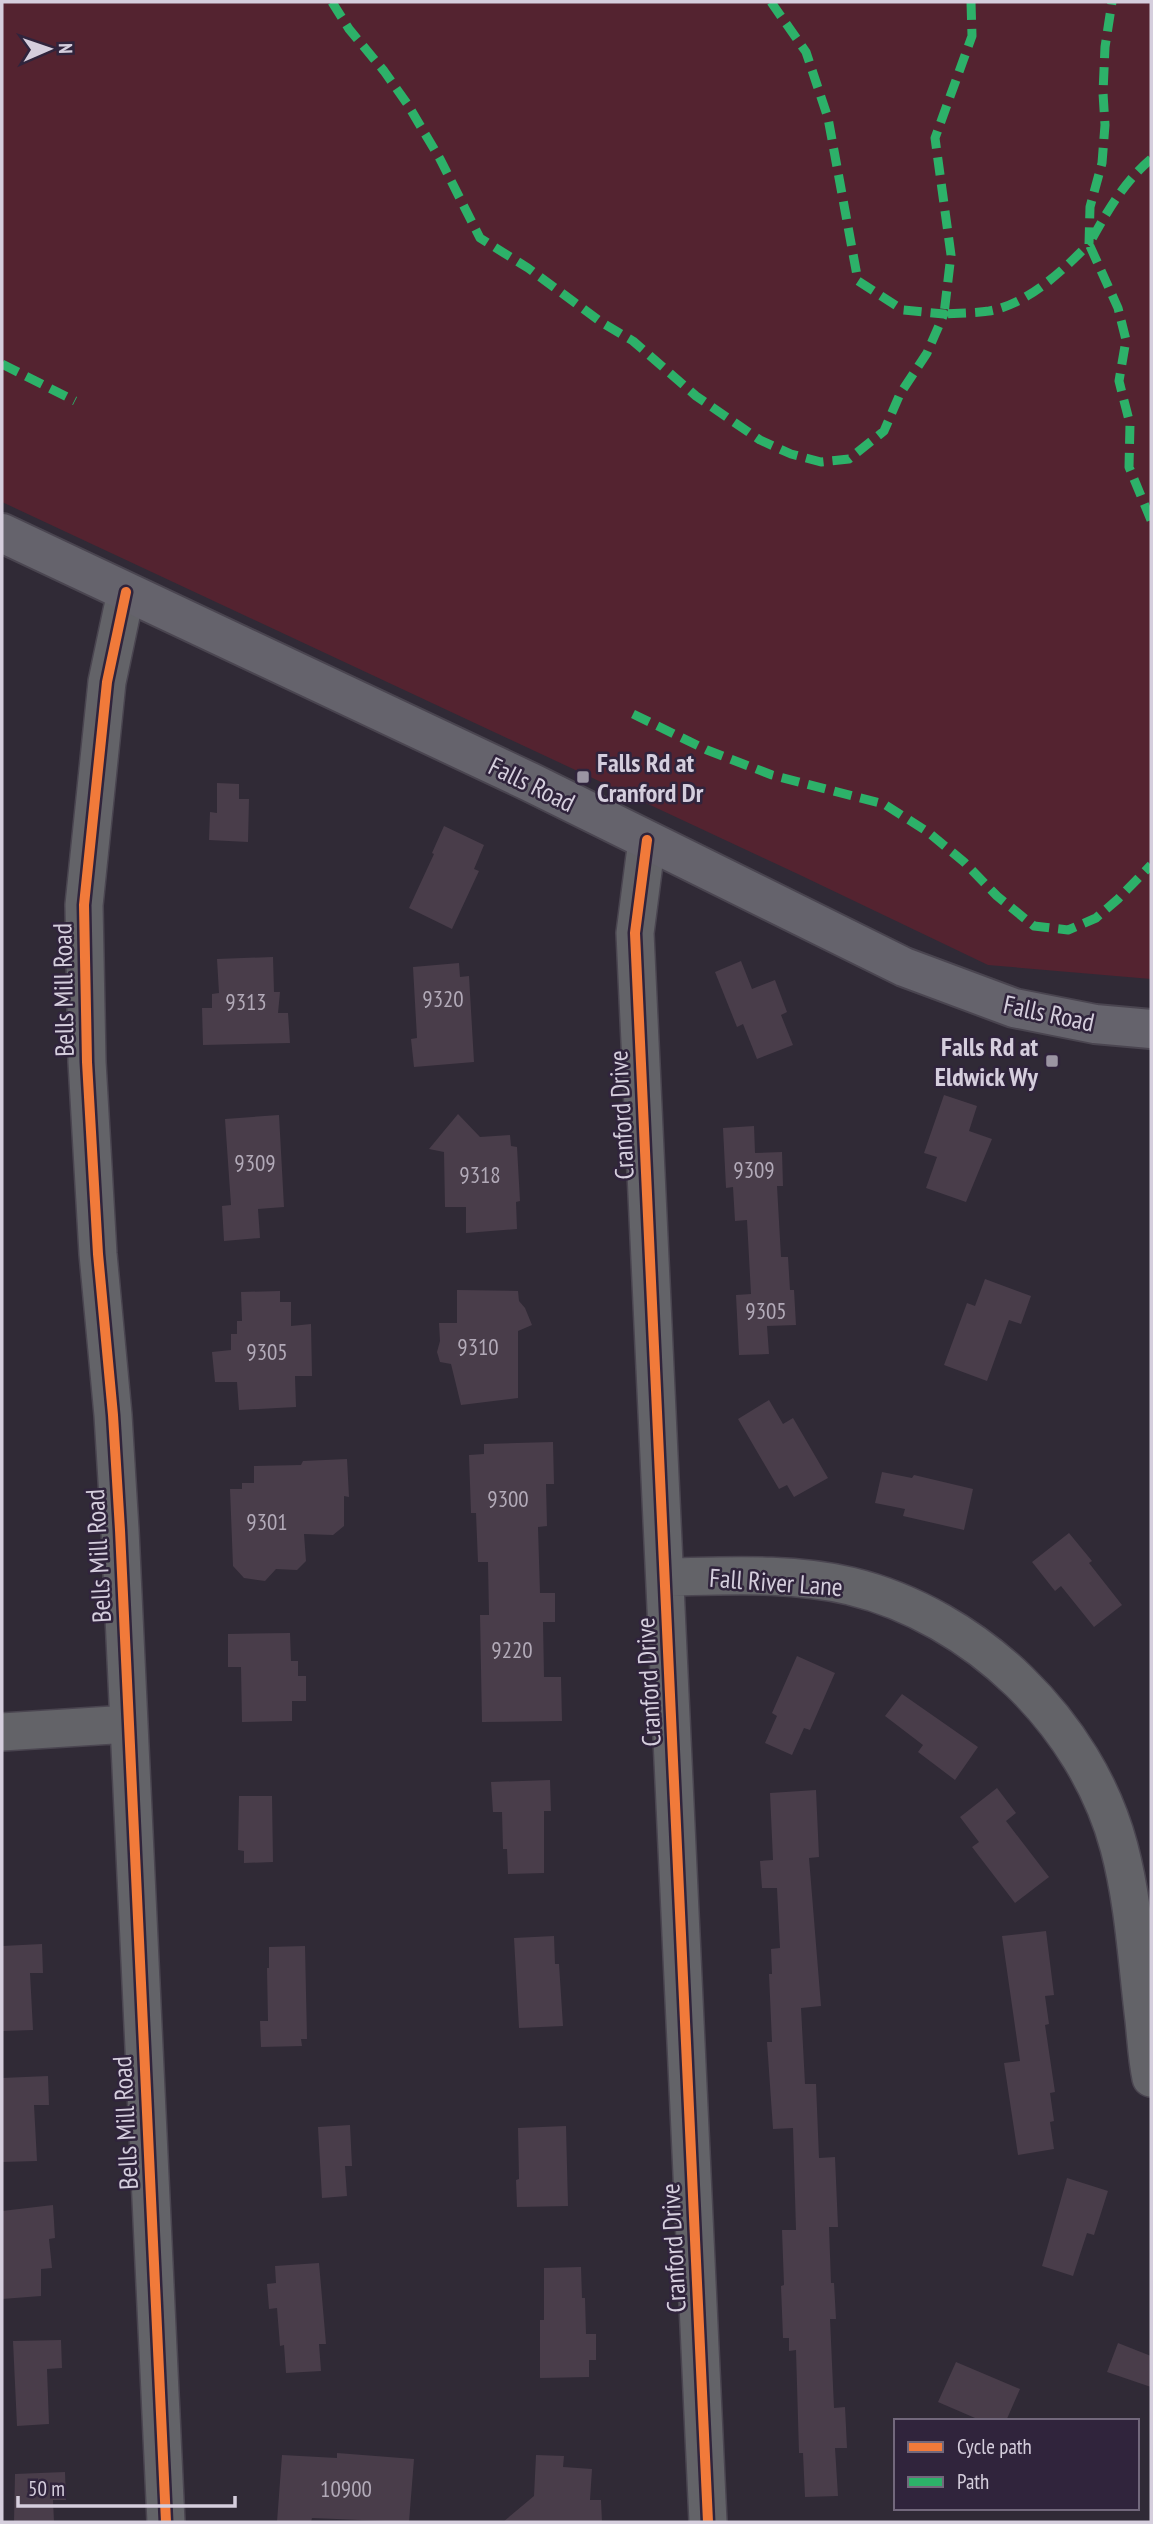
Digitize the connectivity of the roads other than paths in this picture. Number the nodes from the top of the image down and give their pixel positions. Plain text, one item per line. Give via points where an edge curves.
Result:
1 (2, 533) edge
2 (126, 592) junction
3 (647, 840) junction
4 (1151, 1029) edge
5 (666, 1577) junction
6 (129, 1724) junction
7 (2, 1732) edge
8 (1151, 2078) edge
9 (166, 2522) edge
10 (708, 2522) edge

1 - 2 main road, Falls Road
2 - 3 main road, Falls Road
2 - 6 street, Bells Mill Road via 107,682 84,905 87,1062 114,1428
3 - 4 main road, Falls Road via 904,967 984,998 1046,1015
3 - 5 street, Cranford Drive via 635,933
5 - 8 street, Fall River Lane via 748,1575 850,1586 893,1600 956,1632 1017,1680 1079,1755 1119,1847
5 - 10 street, Cranford Drive
6 - 7 street
6 - 9 street, Bells Mill Road

